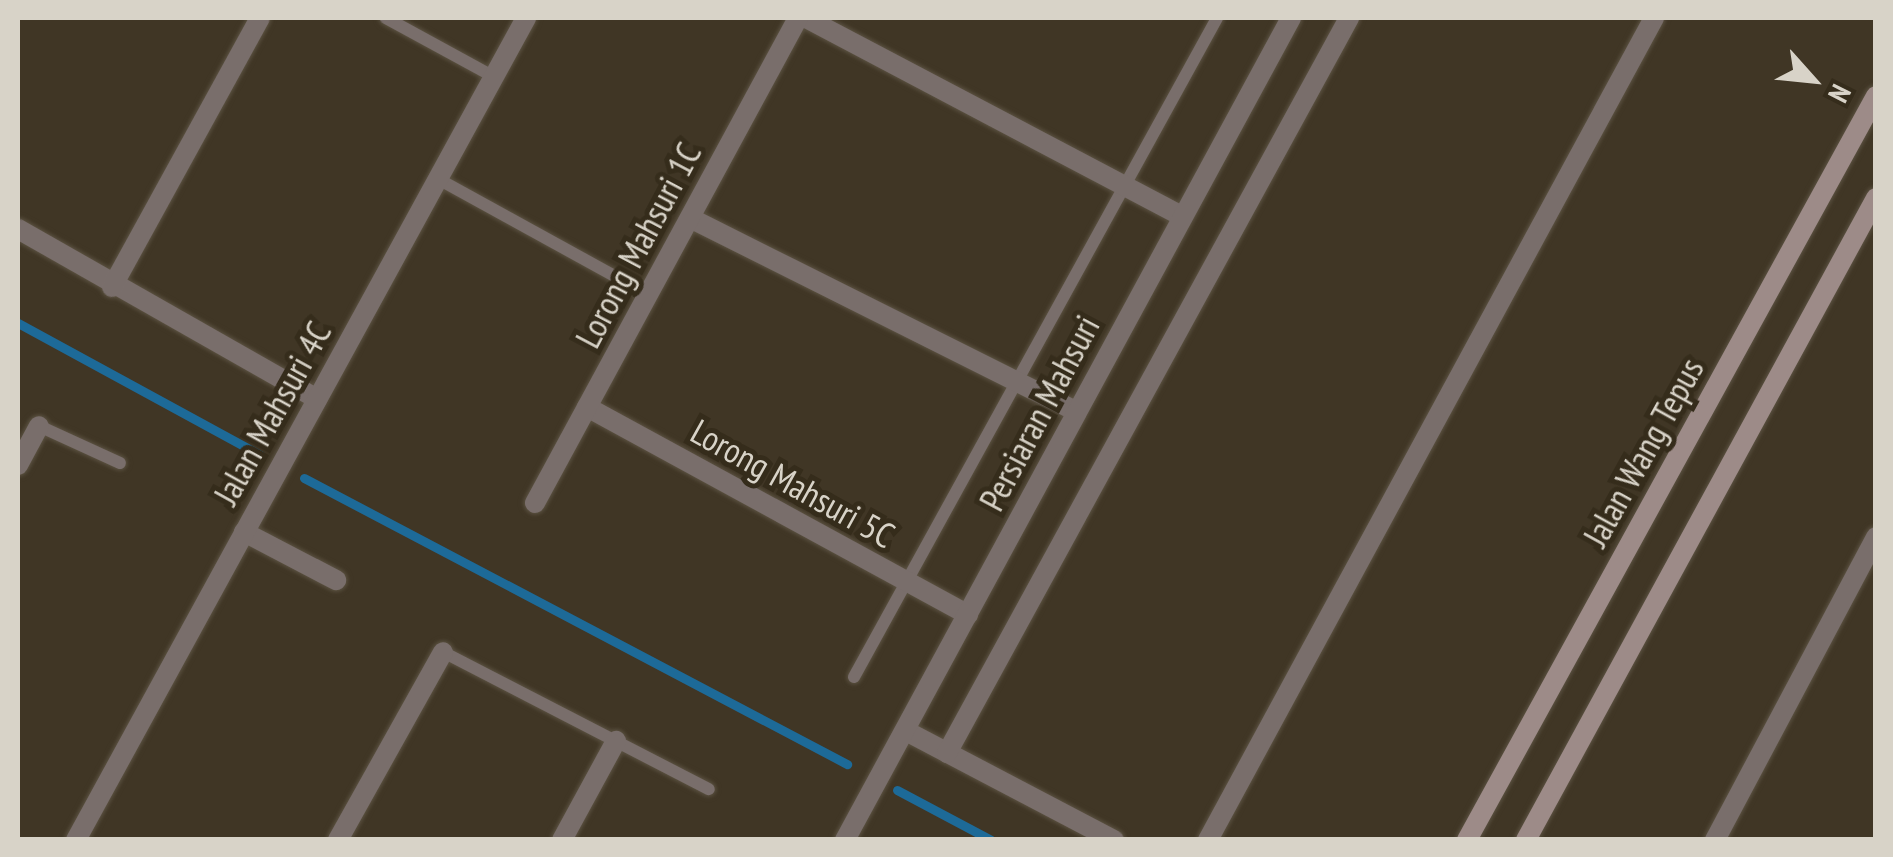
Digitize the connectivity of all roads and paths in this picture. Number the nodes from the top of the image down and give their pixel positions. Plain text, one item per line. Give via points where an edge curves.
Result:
1 (260, 18) edge
2 (386, 18) edge
3 (526, 18) edge
4 (802, 18) edge
5 (1217, 18) edge
6 (1291, 18) edge
7 (1349, 18) edge
8 (1654, 18) edge
9 (494, 76) junction
10 (1876, 96) edge
11 (438, 179) junction
12 (1125, 185) junction
13 (1876, 198) edge
14 (1183, 216) junction
15 (690, 218) junction
16 (18, 229) edge
17 (112, 287) junction
18 (650, 295) junction
19 (1018, 380) junction
20 (317, 400) junction
21 (587, 407) junction
22 (1076, 410) junction
23 (39, 426) joint
24 (120, 463) dead end
25 (18, 465) edge
26 (535, 503) dead end
27 (244, 532) junction
28 (1876, 538) edge
29 (1867, 574) edge
30 (336, 580) dead end
31 (906, 582) junction
32 (968, 615) junction
33 (443, 652) joint
34 (854, 677) dead end
35 (906, 731) junction
36 (616, 741) junction
37 (946, 754) junction
38 (709, 789) dead end
39 (76, 840) edge
40 (338, 840) edge
41 (562, 840) edge
42 (846, 840) edge
43 (1114, 840) edge
44 (1208, 840) edge
45 (1467, 840) edge
46 (1526, 840) edge
47 (1715, 840) edge

1 - 17 street
2 - 9 lane
3 - 9 street, Jalan Mahsuri 4C
4 - 12 street
4 - 15 street, Lorong Mahsuri 1C
5 - 12 lane
6 - 14 street, Persiaran Mahsuri
7 - 37 street
8 - 44 street
9 - 11 street, Jalan Mahsuri 4C
10 - 45 main road, Jalan Wang Tepus
11 - 18 lane
11 - 20 street, Jalan Mahsuri 4C
12 - 14 street
12 - 19 lane
13 - 46 main road
14 - 22 street, Persiaran Mahsuri
15 - 18 street, Lorong Mahsuri 1C
15 - 19 street
16 - 17 street
17 - 20 street
18 - 21 street, Lorong Mahsuri 1C
19 - 22 street
19 - 31 lane
20 - 27 street, Jalan Mahsuri 4C
21 - 26 street, Lorong Mahsuri 1C
21 - 31 street, Lorong Mahsuri 5C
22 - 32 street, Persiaran Mahsuri
23 - 24 lane
23 - 25 street
27 - 30 street
27 - 39 street, Jalan Mahsuri 4C
28 - 29 street
29 - 47 street
31 - 32 street, Lorong Mahsuri 5C
31 - 34 lane
32 - 35 street, Persiaran Mahsuri
33 - 36 lane
33 - 40 street
35 - 37 street
35 - 42 street, Persiaran Mahsuri
36 - 38 lane
36 - 41 street
37 - 43 street

